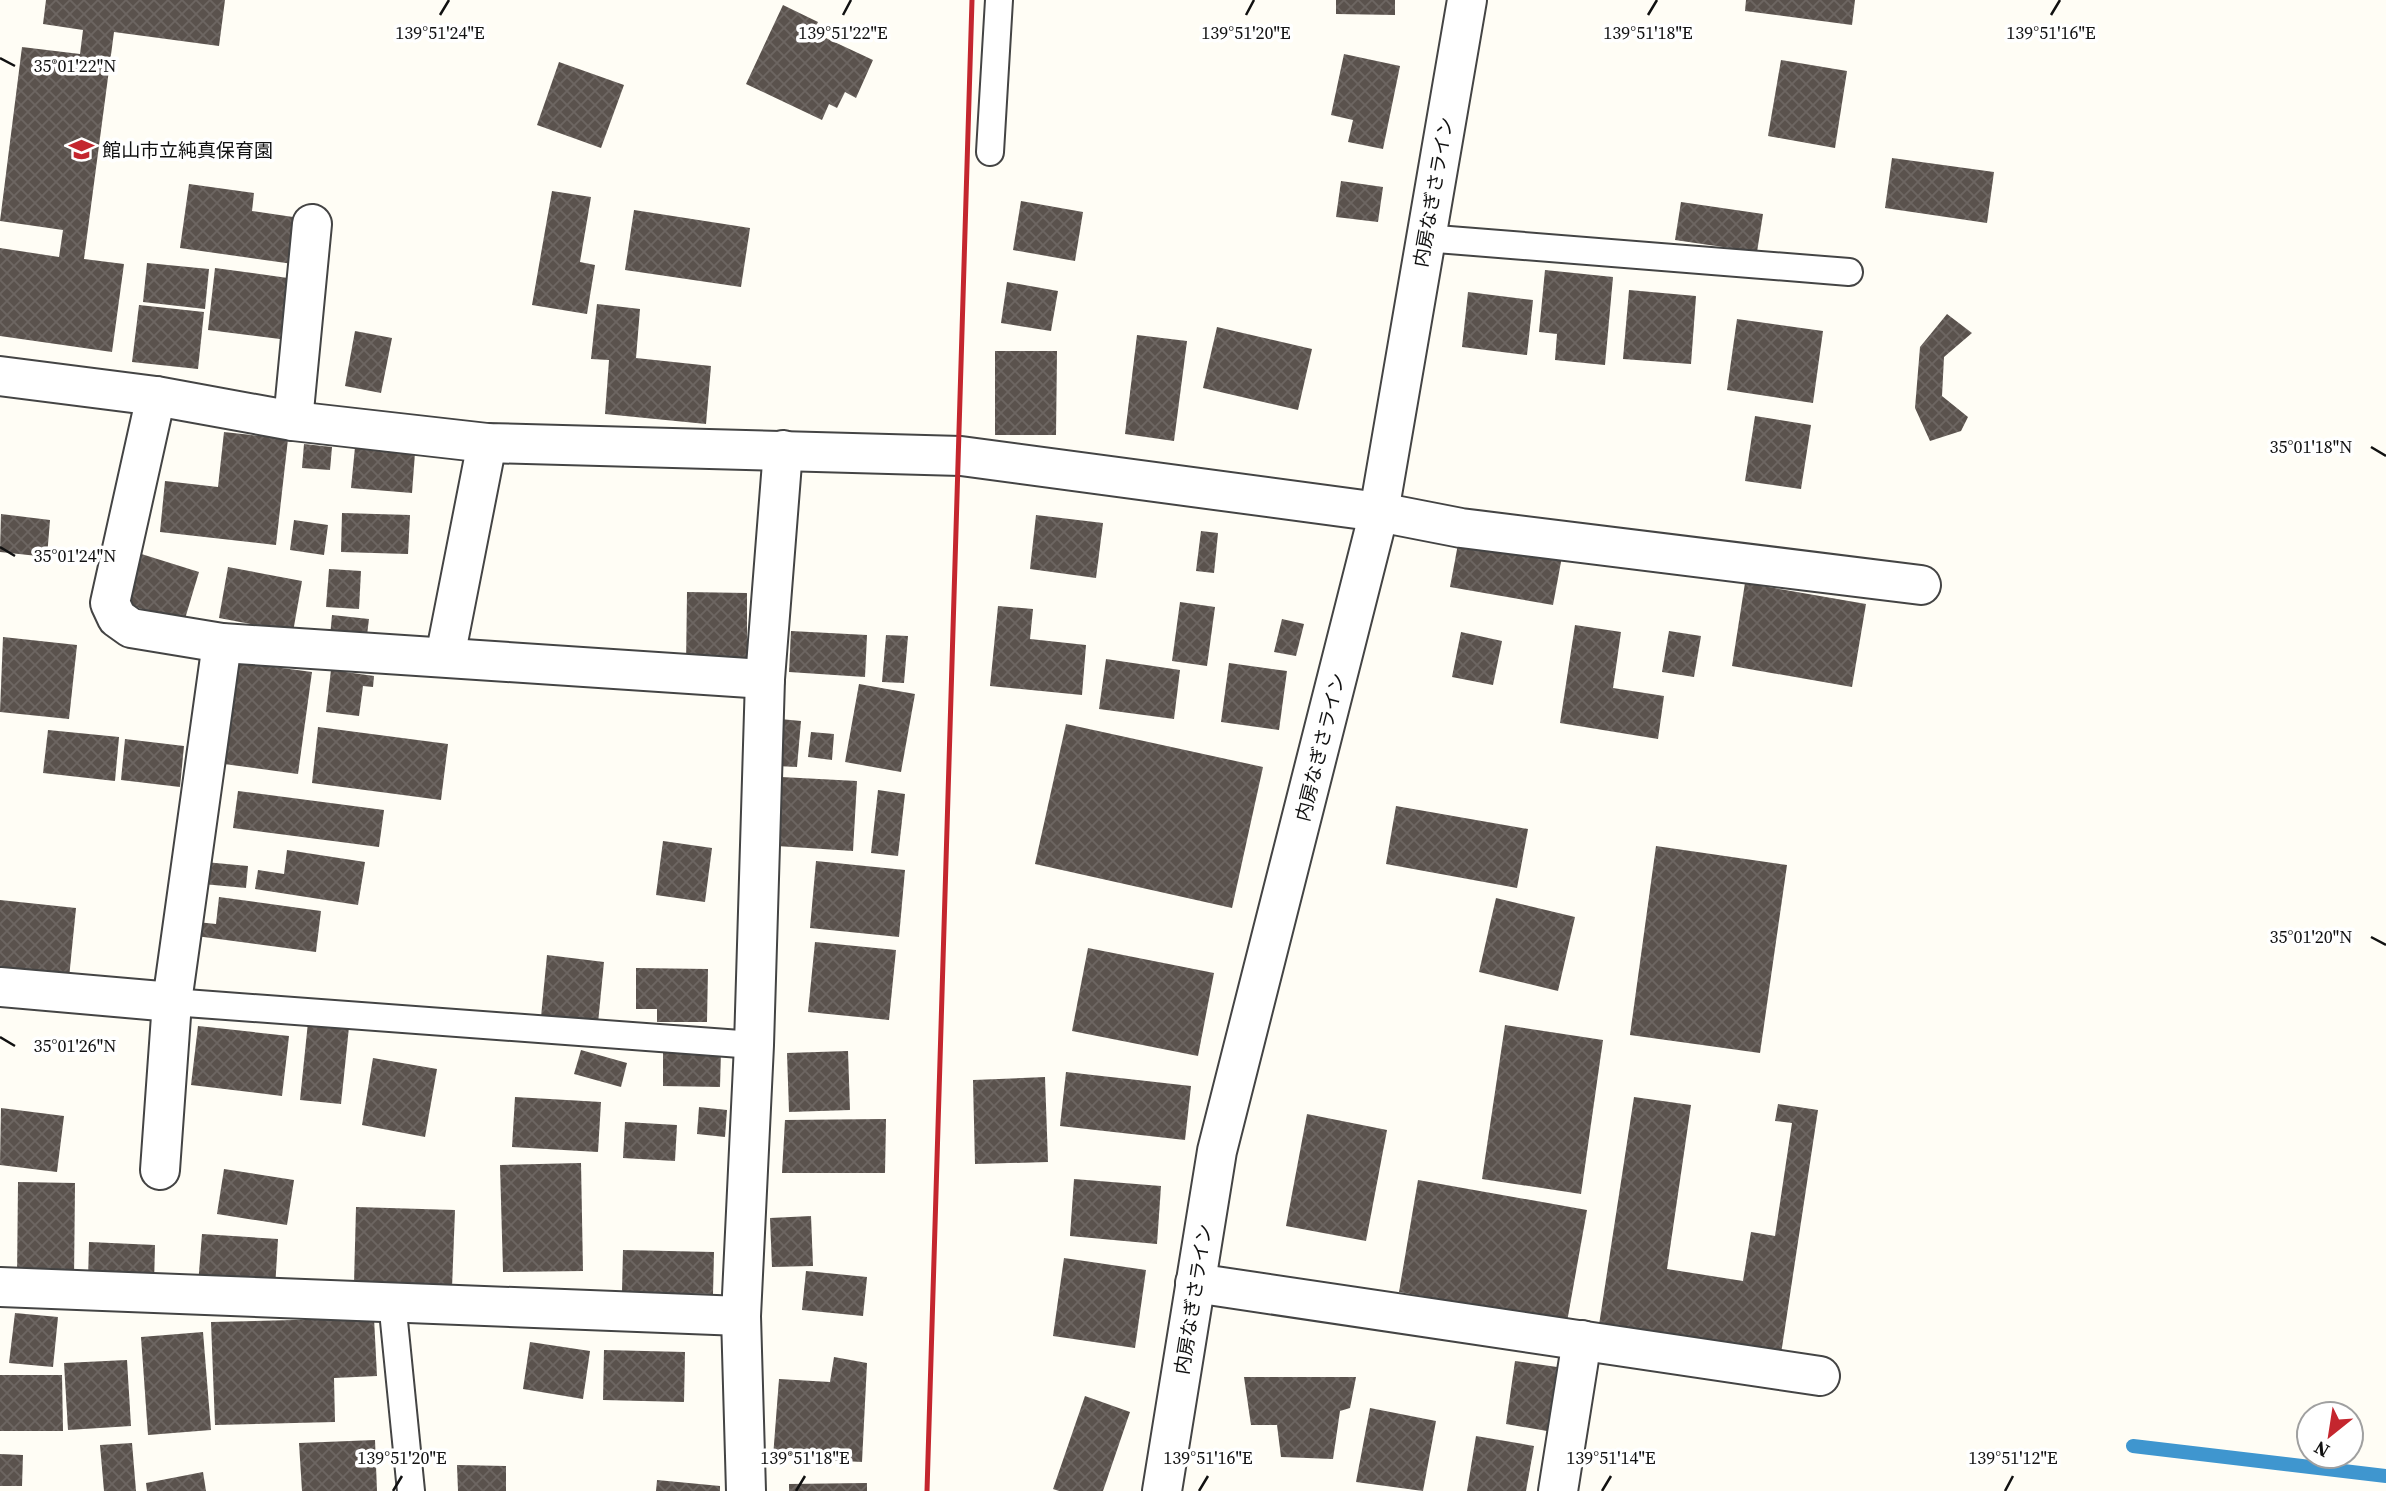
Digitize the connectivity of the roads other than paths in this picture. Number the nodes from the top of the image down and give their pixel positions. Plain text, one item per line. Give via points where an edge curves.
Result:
1 (999, 0) edge
2 (1467, 0) edge
3 (990, 152) dead end
4 (312, 224) dead end
5 (1424, 238) junction
6 (1849, 272) dead end
7 (0, 376) edge
8 (156, 396) junction
9 (293, 421) junction
10 (487, 443) junction
11 (783, 450) junction
12 (1379, 512) junction
13 (1921, 585) dead end
14 (222, 643) junction
15 (445, 657) junction
16 (765, 679) junction
17 (0, 987) edge
18 (172, 1002) junction
19 (754, 1045) junction
20 (160, 1170) dead end
21 (1195, 1283) junction
22 (0, 1287) edge
23 (392, 1301) junction
24 (741, 1316) junction
25 (1582, 1340) junction
26 (1820, 1376) dead end
27 (411, 1491) edge
28 (746, 1491) edge
29 (1162, 1491) edge
30 (1558, 1491) edge

1 - 3 lane
2 - 5 street, 内房なぎさライン
4 - 9 street
5 - 6 lane
5 - 12 street, 内房なぎさライン
7 - 8 street
8 - 9 street
8 - 14 street via 110,603 117,618 131,628
9 - 10 street
10 - 11 street
10 - 15 street
11 - 12 street via 961,456
11 - 16 street
12 - 13 street via 1461,528
12 - 21 street, 内房なぎさライン via 1217,1151
14 - 15 street
14 - 18 street
15 - 16 street
16 - 19 street
17 - 18 street
18 - 19 lane
18 - 20 street
19 - 24 street
21 - 25 street
21 - 29 street, 内房なぎさライン
22 - 23 street
23 - 24 street
23 - 27 lane
24 - 28 street
25 - 26 street
25 - 30 street

